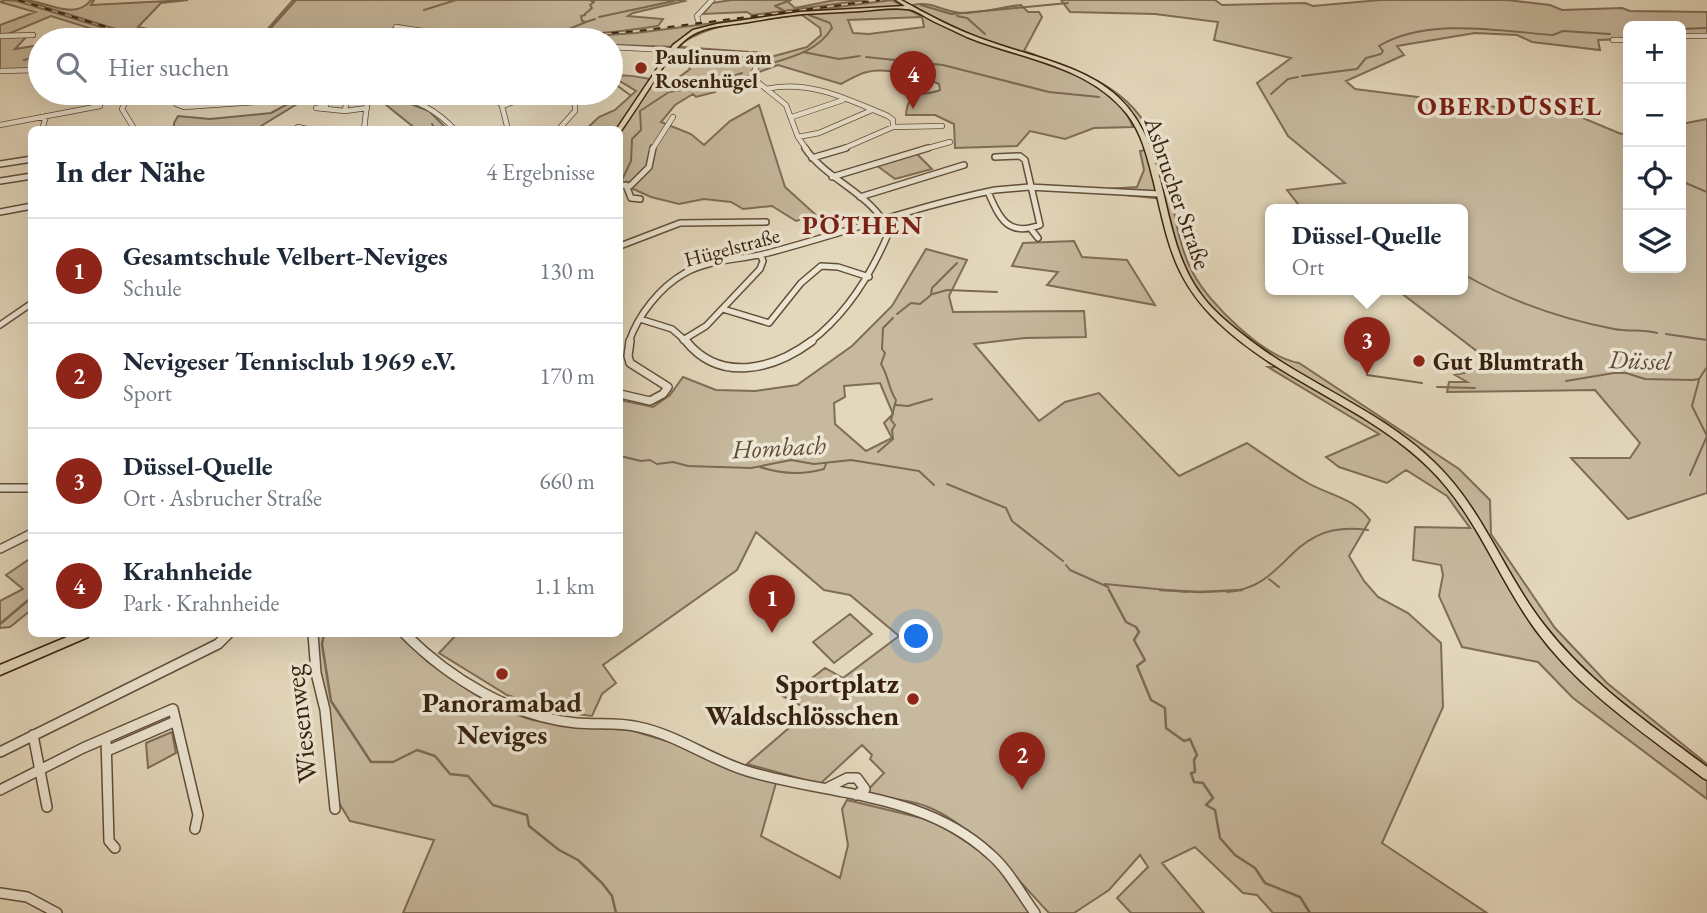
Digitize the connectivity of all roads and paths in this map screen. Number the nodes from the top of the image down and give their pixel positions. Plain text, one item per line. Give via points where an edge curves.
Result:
1 (712, 0) edge
2 (900, 1) edge
3 (909, 7) junction
4 (897, 9) junction
5 (698, 20) dead end
6 (396, 27) dead end
7 (403, 28) edge
8 (28, 35) edge
9 (0, 36) edge
10 (1686, 36) edge
11 (1707, 36) edge
12 (1613, 40) dead end
13 (1623, 40) edge
14 (623, 48) edge
15 (672, 50) junction
16 (689, 51) junction
17 (664, 62) junction
18 (28, 70) edge
19 (0, 71) edge
20 (766, 89) junction
21 (843, 100) junction
22 (124, 105) edge
23 (178, 105) edge
24 (210, 105) edge
25 (346, 105) edge
26 (368, 105) edge
27 (423, 105) edge
28 (505, 105) edge
29 (575, 105) edge
30 (100, 106) dead end
31 (502, 106) joint
32 (324, 107) dead end
33 (367, 108) junction
34 (872, 110) junction
35 (345, 111) junction
36 (46, 117) junction
37 (673, 117) dead end
38 (792, 117) junction
39 (0, 125) edge
40 (43, 126) edge
41 (133, 126) edge
42 (365, 126) edge
43 (452, 126) edge
44 (507, 126) edge
45 (562, 126) edge
46 (622, 126) edge
47 (942, 126) dead end
48 (893, 127) junction
49 (798, 137) junction
50 (950, 142) dead end
51 (995, 157) dead end
52 (812, 158) junction
53 (28, 160) edge
54 (3, 164) edge
55 (964, 165) dead end
56 (0, 171) edge
57 (832, 177) junction
58 (28, 178) edge
59 (0, 181) edge
60 (623, 186) edge
61 (623, 187) edge
62 (1030, 187) junction
63 (988, 192) junction
64 (1158, 194) junction
65 (860, 197) junction
66 (640, 199) dead end
67 (28, 207) edge
68 (0, 212) edge
69 (885, 221) junction
70 (766, 222) dead end
71 (1031, 229) junction
72 (1038, 237) dead end
73 (623, 245) edge
74 (761, 256) junction
75 (869, 277) junction
76 (28, 306) edge
77 (723, 309) junction
78 (640, 319) junction
79 (0, 325) edge
80 (683, 340) junction
81 (623, 395) edge
82 (28, 486) edge
83 (0, 488) edge
84 (28, 535) edge
85 (0, 550) edge
86 (77, 637) edge
87 (225, 637) edge
88 (313, 637) edge
89 (408, 637) edge
90 (0, 670) edge
91 (176, 721) junction
92 (33, 735) junction
93 (107, 738) junction
94 (107, 751) junction
95 (0, 752) edge
96 (40, 770) junction
97 (1707, 774) edge
98 (825, 789) junction
99 (0, 790) edge
100 (852, 796) junction
101 (47, 807) dead end
102 (335, 809) dead end
103 (195, 829) dead end
104 (115, 848) dead end
105 (0, 893) edge
106 (57, 913) edge
107 (1035, 913) edge

1 - 5 street
2 - 3 main road, Asbrucher Straße
2 - 4 main road
3 - 4 main road
3 - 64 main road, Asbrucher Straße via 975,38 1081,76 1110,93 1139,126
4 - 15 main road via 800,13 708,27 685,36
6 - 7 street
8 - 9 street
10 - 11 street
12 - 13 street
14 - 15 street
15 - 16 street
15 - 17 main road
16 - 17 street
16 - 20 street via 762,55 753,74
17 - 46 main road
18 - 19 street
20 - 21 street via 802,86
20 - 38 street via 782,100
21 - 34 street
21 - 38 street
22 - 41 street
23 - 24 street
25 - 35 street
26 - 33 street
27 - 43 street
28 - 31 street
29 - 45 street
30 - 36 street
31 - 44 street
32 - 35 street
33 - 35 street
33 - 42 street
34 - 48 street via 893,120
34 - 49 street
36 - 39 street
36 - 40 street
37 - 60 street via 656,139 649,167 630,186
38 - 49 street
47 - 48 street
48 - 52 street
49 - 52 street
50 - 57 street
51 - 62 street via 1025,160
52 - 57 street
53 - 54 street
54 - 56 street
55 - 65 street
57 - 65 street
58 - 59 street
61 - 66 street via 631,198
62 - 63 street, Hügelstraße
62 - 64 street, Hügelstraße
62 - 71 street via 1041,217 1040,225
63 - 69 street, Hügelstraße
63 - 71 street via 1008,226
64 - 97 main road, Asbrucher Straße via 1179,266 1210,311 1267,357 1370,417 1432,465 1465,504 1521,602 1565,658 1621,710
65 - 69 street
67 - 68 street
69 - 74 street, Hügelstraße
69 - 75 street via 889,232
70 - 73 street via 680,223
71 - 72 street
74 - 77 street via 760,269
74 - 78 street, Hügelstraße via 688,272
75 - 77 street via 820,267 769,323
75 - 80 street via 823,332 776,362 755,368 723,366 701,359
76 - 79 street
77 - 80 street
78 - 80 street via 662,324
78 - 81 street, Hügelstraße via 629,342 628,358 635,368 663,380 668,387 650,401
82 - 83 street
84 - 85 street
86 - 90 main road
87 - 92 street
88 - 102 street, Wiesenweg
89 - 98 street via 482,692 519,711 575,723 640,727 747,771
91 - 93 street via 173,709
91 - 94 street
91 - 103 street via 198,815
92 - 95 street
92 - 96 street
93 - 94 street
93 - 96 street
94 - 104 street via 109,841
96 - 99 street
96 - 101 street
98 - 100 street
98 - 100 street via 846,778 857,778 865,789
100 - 107 street via 935,816 990,854
105 - 106 street via 26,897

